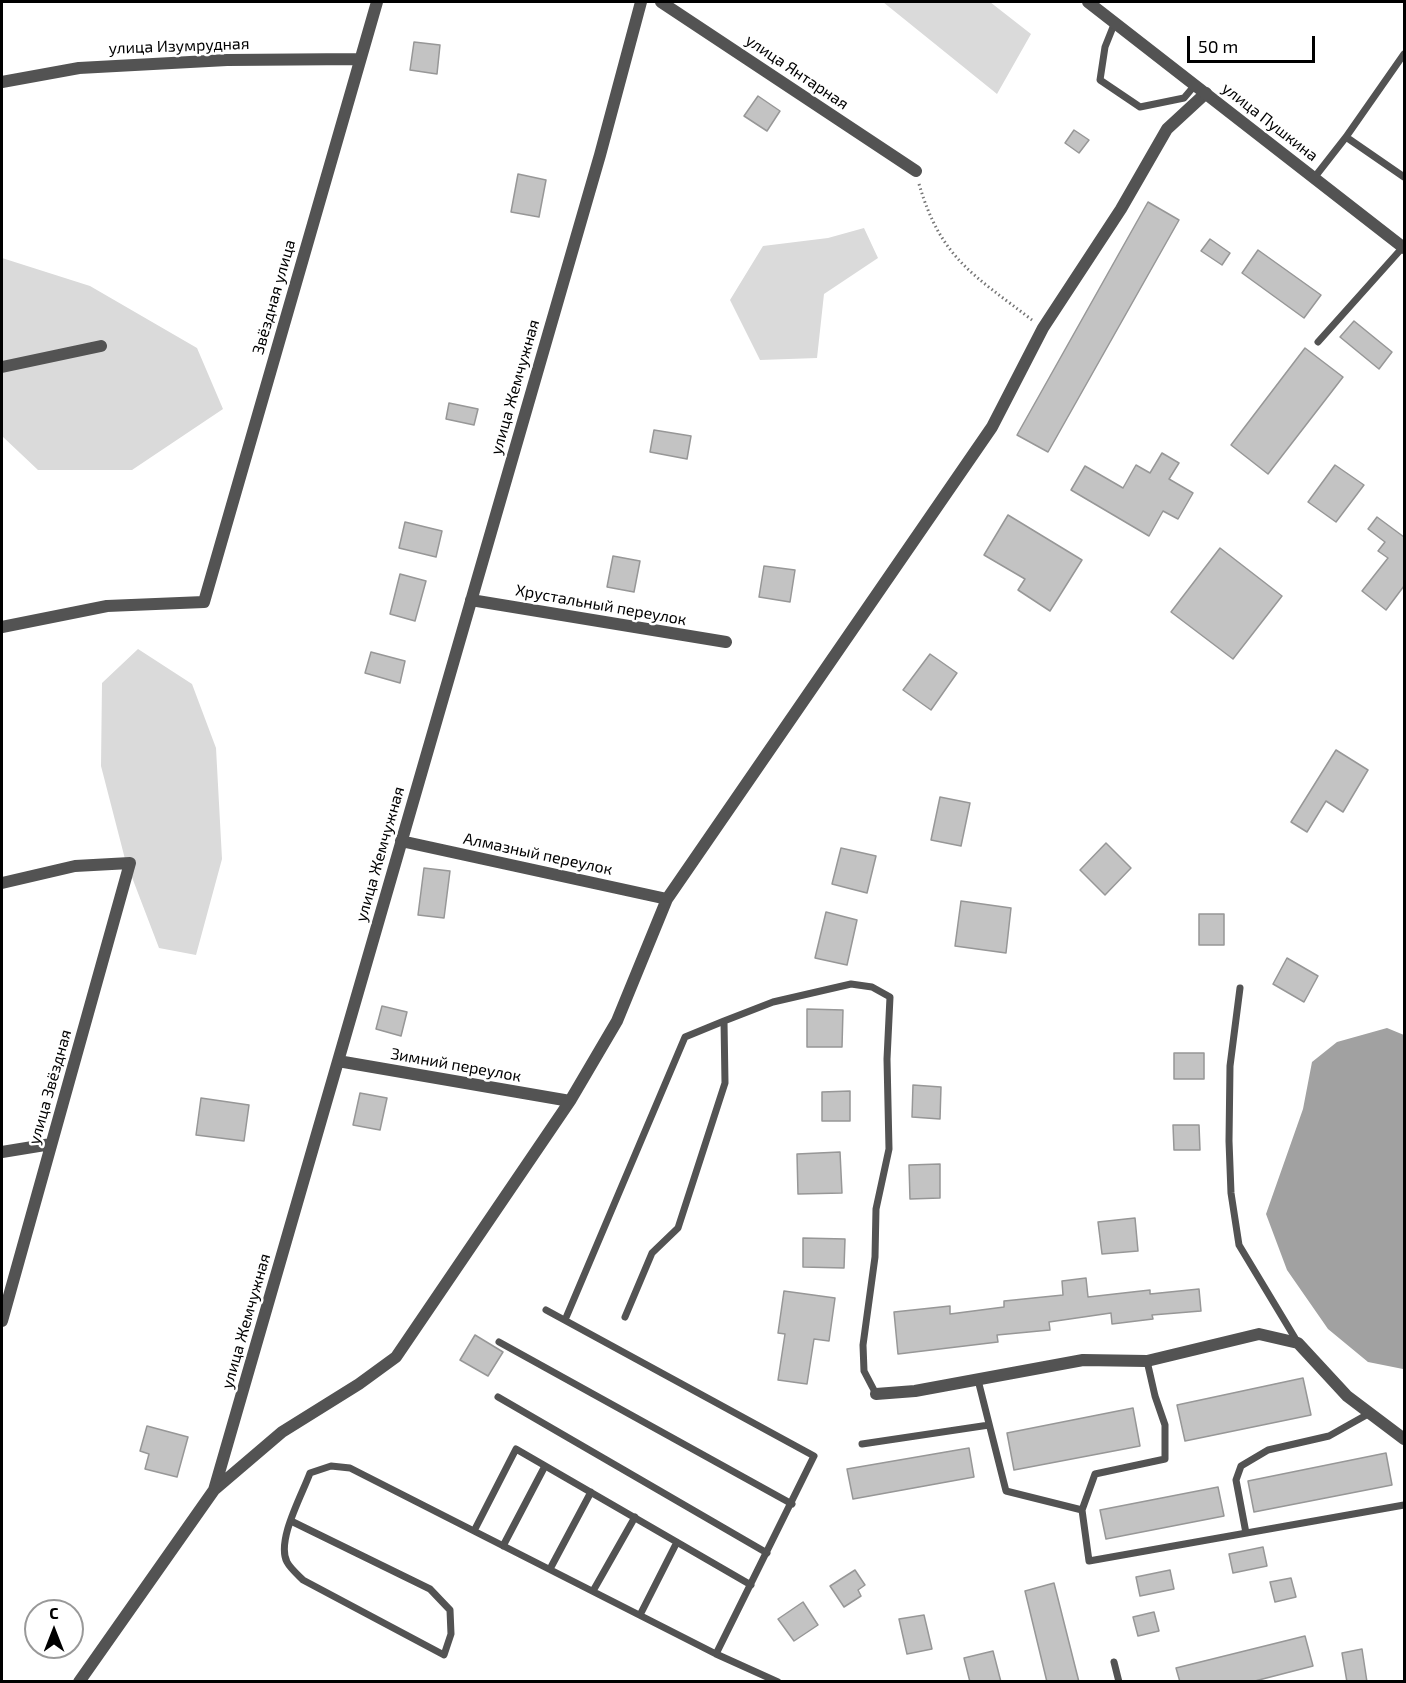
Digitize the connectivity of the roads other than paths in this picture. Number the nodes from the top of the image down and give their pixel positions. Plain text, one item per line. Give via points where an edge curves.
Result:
1 (377, 2) edge
2 (640, 2) edge
3 (661, 2) edge
4 (1088, 2) edge
5 (1115, 22) junction
6 (1404, 54) edge
7 (360, 59) junction
8 (2, 82) edge
9 (1196, 85) junction
10 (1206, 93) junction
11 (1347, 137) junction
12 (916, 171) road end
13 (1404, 177) edge
14 (1314, 178) junction
15 (1404, 248) edge
16 (1318, 342) dead end
17 (100, 346) dead end
18 (2, 367) edge
19 (471, 600) junction
20 (2, 627) edge
21 (726, 642) dead end
22 (401, 841) junction
23 (2, 883) edge
24 (667, 899) junction
25 (1240, 988) dead end
26 (724, 1021) junction
27 (338, 1061) junction
28 (570, 1101) junction
29 (51, 1144) junction
30 (2, 1152) edge
31 (546, 1310) dead end
32 (625, 1317) dead end
33 (565, 1320) junction
34 (2, 1321) edge
35 (499, 1342) dead end
36 (1298, 1342) junction
37 (1147, 1362) junction
38 (978, 1380) junction
39 (876, 1394) joint
40 (498, 1397) dead end
41 (1370, 1413) junction
42 (989, 1425) junction
43 (1404, 1439) edge
44 (862, 1444) dead end
45 (545, 1466) junction
46 (214, 1490) junction
47 (591, 1492) junction
48 (792, 1504) junction
49 (1404, 1505) edge
50 (1082, 1510) junction
51 (635, 1518) junction
52 (291, 1521) junction
53 (474, 1530) junction
54 (1246, 1533) junction
55 (677, 1542) junction
56 (503, 1546) junction
57 (767, 1553) junction
58 (550, 1569) junction
59 (751, 1585) junction
60 (593, 1591) junction
61 (640, 1615) junction
62 (716, 1654) junction
63 (1114, 1662) dead end
64 (79, 1682) edge
65 (778, 1682) edge
66 (1119, 1682) edge

1 - 7 street, Звёздная улица
2 - 19 street, улица Жемчужная via 600,155
3 - 12 street, улица Янтарная
4 - 5 street, улица Пушкина
5 - 9 street, улица Пушкина
5 - 9 lane via 1105,47 1100,80 1140,107 1184,98
6 - 11 lane
7 - 8 street, улица Изумрудная via 227,60 79,68
7 - 20 street, Звёздная улица via 204,602 107,606
9 - 10 street, улица Пушкина
10 - 14 street, улица Пушкина
10 - 24 street via 1167,129 1121,209 1043,328 992,428
11 - 13 lane
11 - 14 lane
14 - 15 street, улица Пушкина
15 - 16 lane
17 - 18 street
19 - 21 street, Хрустальный переулок
19 - 22 street, улица Жемчужная
22 - 24 street, Алмазный переулок
22 - 27 street, улица Жемчужная
23 - 29 street, улица Звёздная via 75,866 130,863
24 - 28 street via 617,1021
25 - 36 lane via 1230,1066 1229,1141 1239,1245
26 - 32 lane via 725,1083 678,1228 652,1253
26 - 33 lane via 685,1037
26 - 39 lane via 773,1002 852,984 872,987 890,997 889,1149 876,1209 875,1257 863,1345 864,1371
27 - 28 street, Зимний переулок
27 - 46 street, улица Жемчужная
28 - 46 street via 396,1357 282,1432
29 - 30 street
29 - 34 street, улица Звёздная
31 - 33 lane
33 - 48 lane via 814,1456
35 - 48 lane
36 - 37 street via 1259,1334
36 - 41 street via 1347,1396
37 - 38 street via 1083,1360
37 - 50 lane via 1165,1425 1165,1459 1095,1474
38 - 39 street
38 - 42 lane
40 - 57 lane
41 - 43 street
41 - 54 lane via 1329,1436 1268,1450 1241,1466 1236,1480
42 - 44 lane
42 - 50 lane via 1006,1491
45 - 47 lane
45 - 53 lane via 516,1449
45 - 56 lane
46 - 64 street, улица Жемчужная
47 - 51 lane
47 - 58 lane
48 - 57 lane
49 - 54 lane
50 - 54 lane via 1089,1561
51 - 55 lane
51 - 60 lane
52 - 52 lane via 429,1588 450,1610 451,1634 444,1655 303,1580 287,1562 284,1540
52 - 53 lane via 310,1473 331,1466 350,1468
53 - 56 lane
55 - 59 lane
55 - 61 lane
56 - 58 lane
57 - 59 lane
58 - 60 lane
59 - 62 lane
60 - 61 lane
61 - 62 lane
62 - 65 lane
63 - 66 lane

